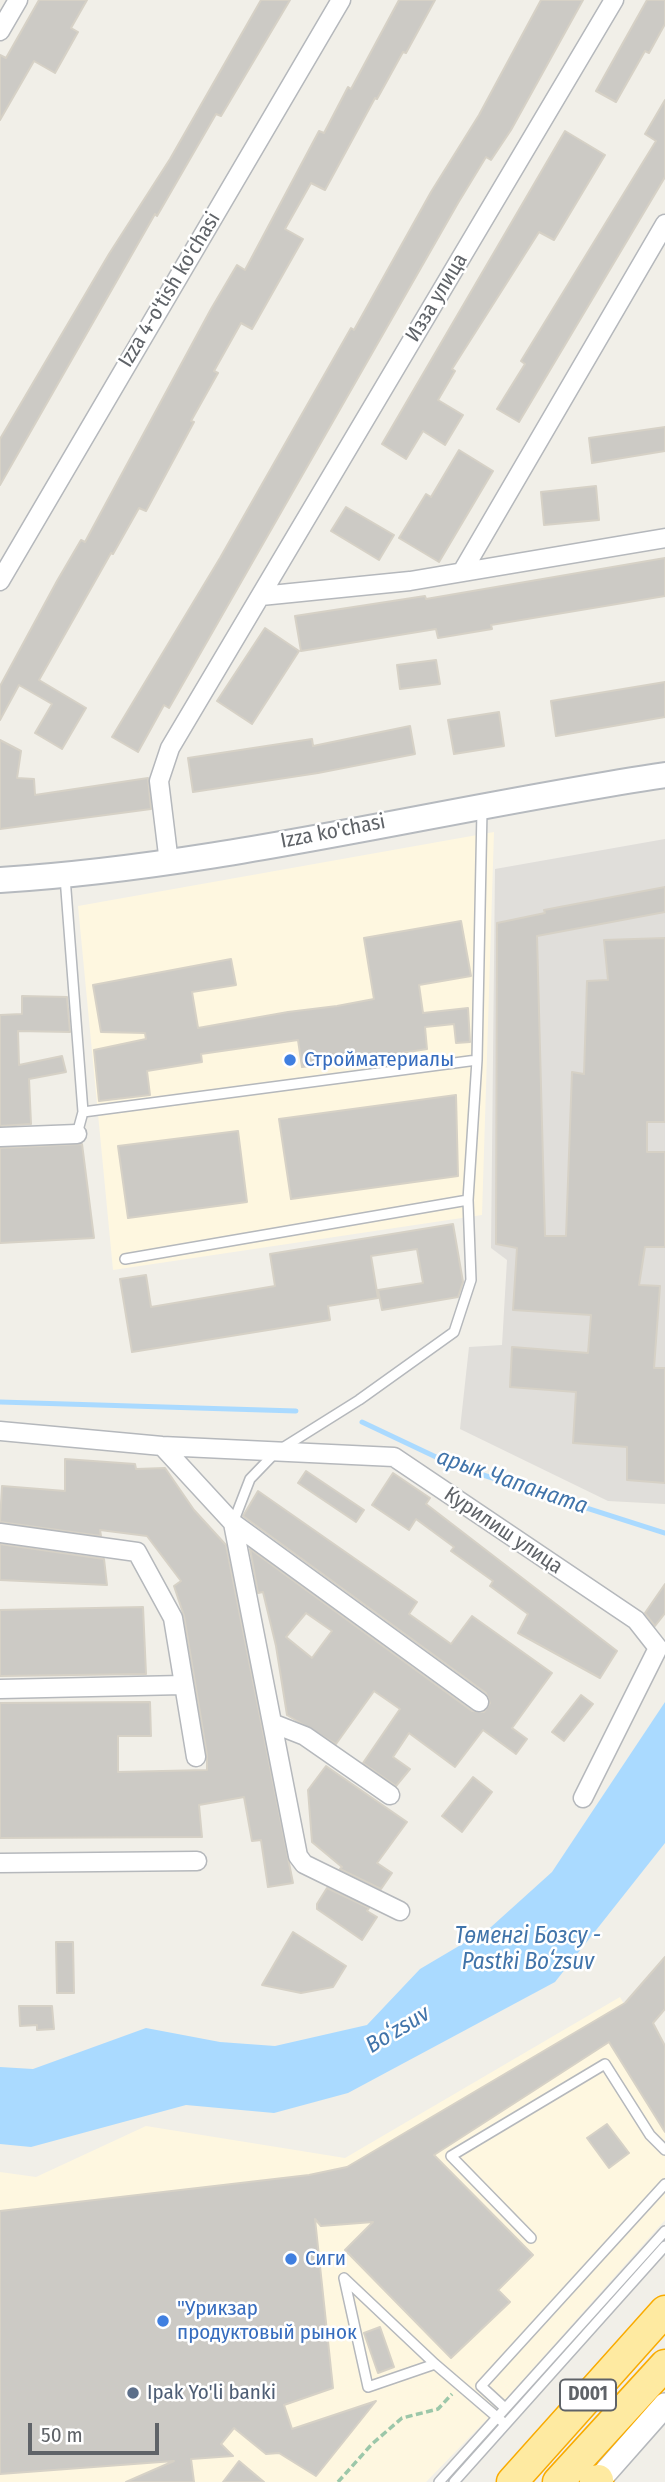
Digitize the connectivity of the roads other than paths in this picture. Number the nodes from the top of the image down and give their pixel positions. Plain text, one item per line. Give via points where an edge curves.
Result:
1 (18, 0) edge
2 (341, 0) edge
3 (614, 0) edge
4 (0, 32) edge
5 (665, 224) edge
6 (665, 538) edge
7 (462, 572) junction
8 (0, 580) edge
9 (261, 596) junction
10 (665, 775) edge
11 (482, 804) junction
12 (169, 863) junction
13 (65, 876) junction
14 (0, 880) edge
15 (477, 1060) junction
16 (83, 1112) junction
17 (77, 1134) joint
18 (0, 1137) edge
19 (468, 1200) junction
20 (125, 1259) dead end
21 (0, 1431) edge
22 (162, 1446) junction
23 (276, 1452) junction
24 (233, 1522) junction
25 (0, 1533) edge
26 (183, 1685) junction
27 (0, 1689) edge
28 (479, 1702) dead end
29 (272, 1723) junction
30 (196, 1757) dead end
31 (390, 1794) dead end
32 (583, 1798) dead end
33 (197, 1861) dead end
34 (0, 1863) edge
35 (400, 1911) dead end
36 (650, 2135) junction
37 (665, 2144) edge
38 (665, 2150) edge
39 (665, 2184) edge
40 (665, 2231) edge
41 (531, 2238) dead end
42 (665, 2246) edge
43 (665, 2311) edge
44 (435, 2364) junction
45 (665, 2365) edge
46 (665, 2405) edge
47 (505, 2408) junction
48 (501, 2420) junction
49 (582, 2478) edge
50 (439, 2482) edge
51 (454, 2482) edge
52 (512, 2482) edge

1 - 4 street
2 - 8 street, Izza 4-o'tish ko'chasi
3 - 9 street, Изза улица
5 - 7 street
6 - 7 street
7 - 9 street
9 - 12 street, Изза улица via 170,748 159,781
10 - 11 main road, Izza ko'chasi
11 - 12 main road, Izza ko'chasi
11 - 15 lane
12 - 13 main road, Izza ko'chasi
13 - 14 main road, Izza ko'chasi
13 - 16 lane
15 - 16 lane
15 - 19 lane
16 - 17 lane
17 - 18 street
19 - 20 lane
19 - 23 lane via 471,1280 454,1332
21 - 22 street, Курилиш улица
22 - 23 street, Курилиш улица
22 - 24 street
23 - 24 lane via 250,1479
23 - 32 street, Курилиш улица via 394,1457 636,1620 658,1648
24 - 28 street
24 - 29 street
25 - 26 street via 137,1552 173,1618
26 - 27 street
26 - 30 street
29 - 31 street via 304,1737
29 - 35 street via 298,1856 304,1864
33 - 34 street
36 - 37 lane
36 - 38 lane
36 - 41 lane via 605,2064 451,2156
39 - 47 lane via 481,2386
40 - 47 lane
42 - 48 lane
43 - 52 highway, D001
44 - 44 lane via 425,2354 344,2278 368,2387
44 - 48 lane
45 - 49 highway, D001
46 - 49 street
47 - 48 lane
48 - 50 lane
48 - 51 lane

